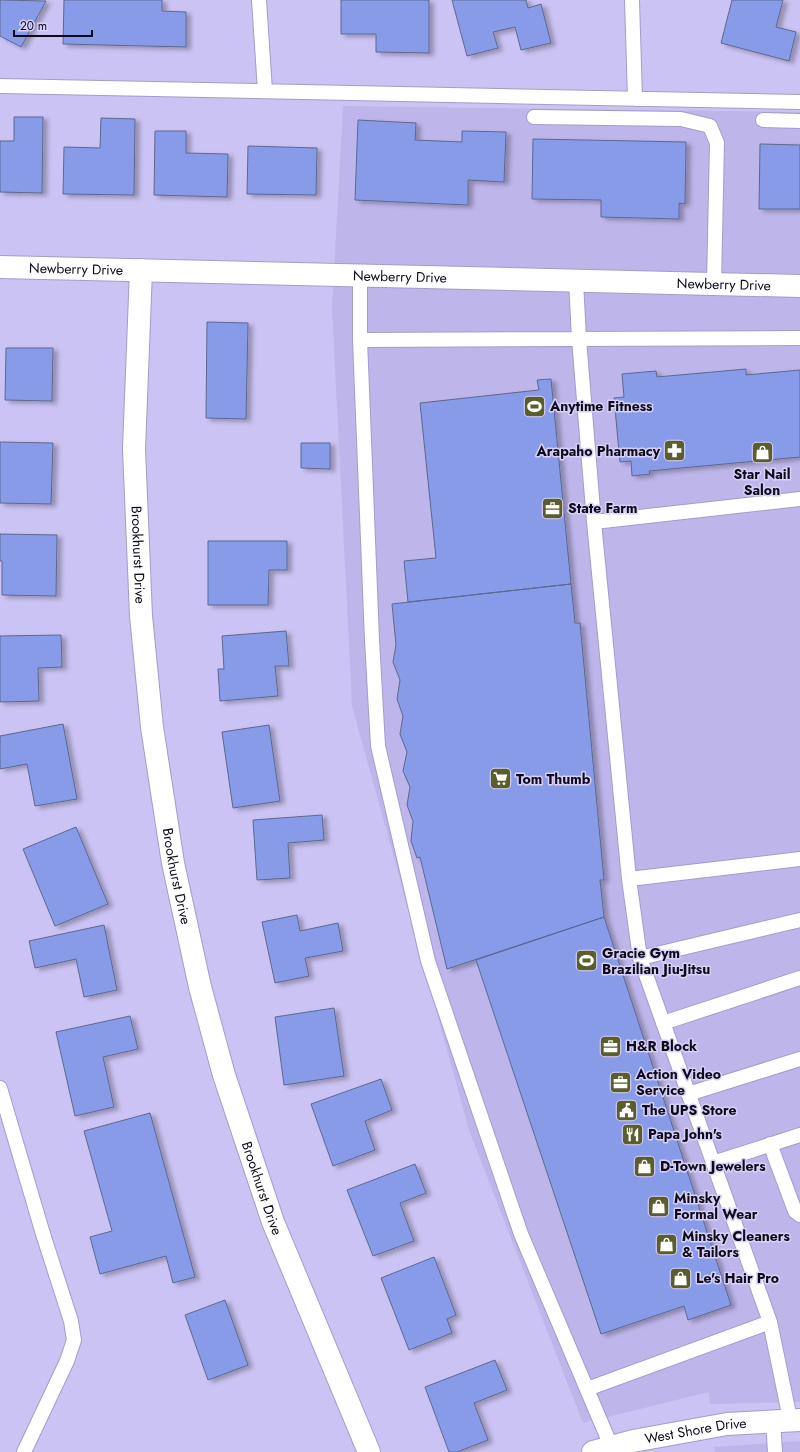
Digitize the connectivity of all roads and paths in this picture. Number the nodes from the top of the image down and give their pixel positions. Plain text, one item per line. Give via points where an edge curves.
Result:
1 (259, 0) edge
2 (632, 0) edge
3 (0, 86) edge
4 (265, 91) junction
5 (635, 99) junction
6 (800, 102) edge
7 (534, 117) dead end
8 (763, 120) dead end
9 (800, 121) edge
10 (0, 267) edge
11 (141, 270) junction
12 (360, 275) junction
13 (576, 280) junction
14 (714, 284) junction
15 (800, 286) edge
16 (800, 338) edge
17 (579, 339) junction
18 (360, 340) junction
19 (800, 499) edge
20 (594, 522) junction
21 (800, 859) edge
22 (629, 879) junction
23 (800, 920) edge
24 (640, 958) junction
25 (800, 978) edge
26 (663, 1023) junction
27 (800, 1059) edge
28 (0, 1088) edge
29 (688, 1094) junction
30 (800, 1135) edge
31 (770, 1144) junction
32 (713, 1163) junction
33 (800, 1215) edge
34 (770, 1322) junction
35 (587, 1389) junction
36 (788, 1420) edge
37 (602, 1449) edge
38 (24, 1452) edge
39 (369, 1452) edge
40 (775, 1452) edge

1 - 4 lane
2 - 5 lane
3 - 4 lane
4 - 5 lane
5 - 6 lane
7 - 14 lane via 681,118 710,126 717,142
8 - 9 lane
10 - 11 street, Newberry Drive
11 - 12 street, Newberry Drive
11 - 39 street, Brookhurst Drive via 134,450 141,616 152,727 173,863 200,987 220,1060 273,1222
12 - 13 street, Newberry Drive
12 - 18 lane
13 - 14 street, Newberry Drive
13 - 17 lane
14 - 15 street, Newberry Drive
16 - 17 lane
17 - 18 lane
17 - 20 lane
18 - 35 lane via 378,746 428,962 521,1234
19 - 20 lane
20 - 22 lane
21 - 22 lane
22 - 24 lane
23 - 24 lane
24 - 26 lane
25 - 26 lane
26 - 29 lane
27 - 29 lane
28 - 38 lane via 71,1321 74,1340 67,1361
29 - 32 lane
30 - 31 lane
31 - 32 lane
31 - 33 lane via 795,1211
32 - 34 lane
34 - 35 lane
34 - 36 lane
35 - 37 lane
36 - 37 street, West Shore Drive via 727,1424
36 - 40 lane

